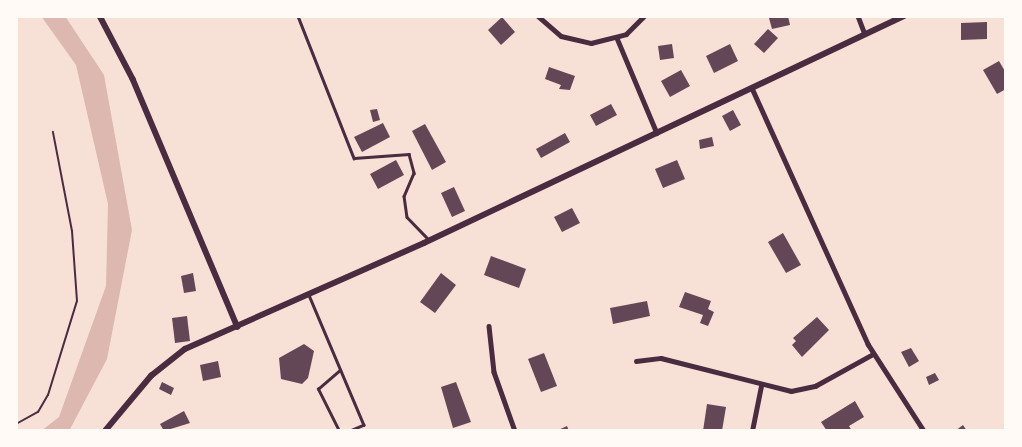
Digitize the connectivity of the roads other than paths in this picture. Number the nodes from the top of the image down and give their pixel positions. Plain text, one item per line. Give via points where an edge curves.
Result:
1 (100, 16) edge
2 (298, 16) edge
3 (538, 16) edge
4 (644, 16) edge
5 (858, 16) edge
6 (904, 16) edge
7 (865, 34) junction
8 (617, 38) junction
9 (752, 88) junction
10 (657, 133) junction
11 (429, 240) junction
12 (309, 295) junction
13 (489, 326) dead end
14 (238, 327) junction
15 (873, 354) junction
16 (636, 361) dead end
17 (340, 370) junction
18 (761, 386) junction
19 (105, 431) edge
20 (339, 431) edge
21 (350, 431) edge
22 (515, 431) edge
23 (752, 431) edge
24 (924, 431) edge

1 - 14 street via 133,79
2 - 11 lane via 354,158 409,154 414,173 404,196 407,217
3 - 8 street via 572,40 591,43
4 - 8 street
5 - 7 street
6 - 7 street
7 - 9 street
8 - 10 street
9 - 10 street
9 - 15 street
10 - 11 street
11 - 12 street
12 - 14 street
12 - 17 lane
13 - 22 street via 494,372
14 - 19 street via 185,349 160,368
15 - 18 street via 815,386 791,390
15 - 24 street
16 - 18 street via 661,358
17 - 20 lane via 318,388
17 - 21 lane via 364,425
18 - 23 street

